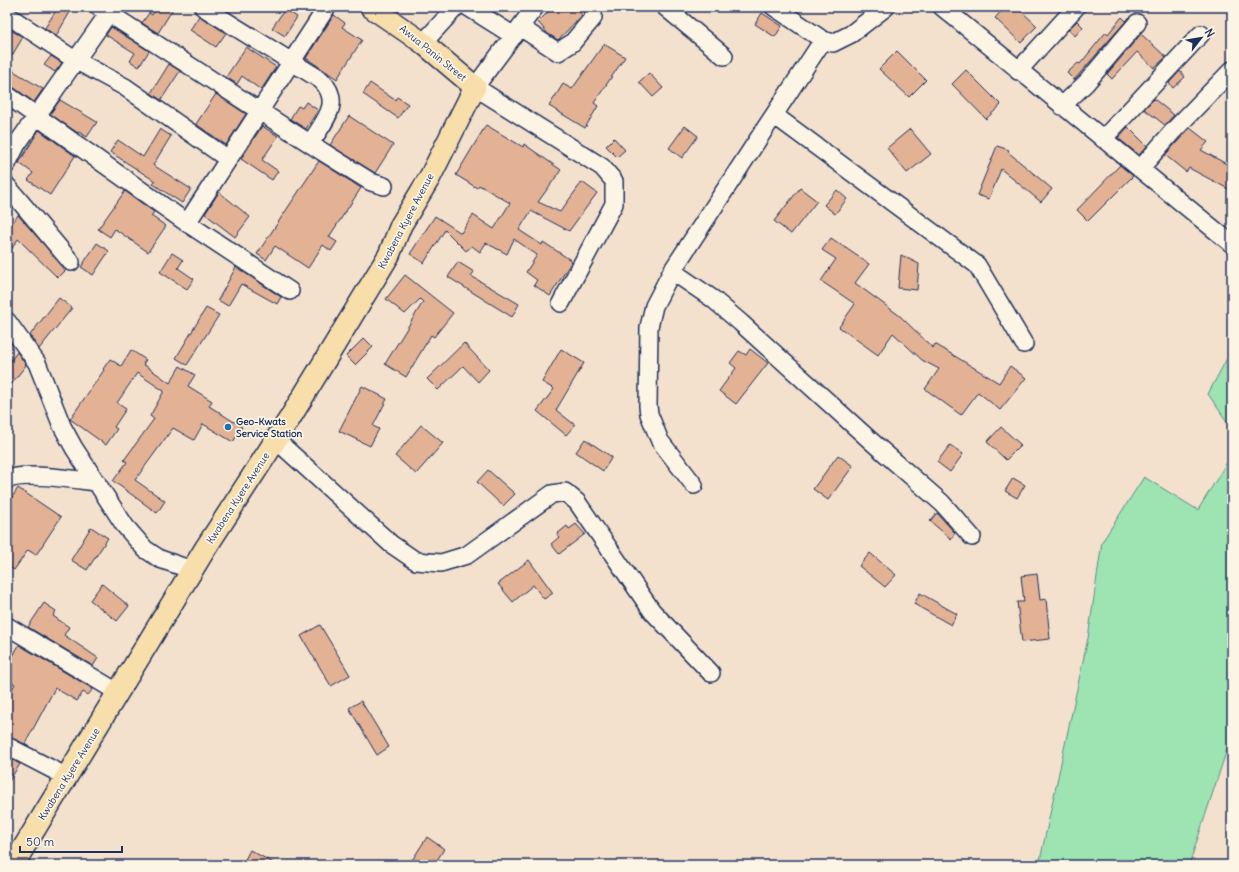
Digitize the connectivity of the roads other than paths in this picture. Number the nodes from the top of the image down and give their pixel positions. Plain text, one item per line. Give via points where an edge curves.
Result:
1 (203, 7) edge
2 (327, 7) edge
3 (371, 7) edge
4 (456, 7) edge
5 (468, 7) edge
6 (535, 7) edge
7 (593, 7) edge
8 (665, 7) edge
9 (774, 7) edge
10 (886, 7) edge
11 (942, 7) edge
12 (1076, 7) edge
13 (107, 9) edge
14 (7, 15) edge
15 (1137, 23) dead end
16 (517, 32) junction
17 (1201, 34) dead end
18 (823, 40) junction
19 (423, 43) junction
20 (724, 56) dead end
21 (76, 60) junction
22 (292, 62) junction
23 (1232, 70) edge
24 (1018, 71) junction
25 (474, 87) junction
26 (7, 95) edge
27 (1062, 106) junction
28 (260, 111) junction
29 (774, 115) junction
30 (37, 117) junction
31 (1103, 139) junction
32 (310, 144) junction
33 (228, 159) junction
34 (7, 164) edge
35 (1140, 169) junction
36 (7, 186) edge
37 (384, 186) dead end
38 (187, 223) junction
39 (1232, 244) edge
40 (71, 262) dead end
41 (672, 270) junction
42 (290, 291) dead end
43 (561, 303) dead end
44 (7, 321) edge
45 (1024, 344) dead end
46 (276, 440) junction
47 (7, 480) edge
48 (97, 482) junction
49 (694, 485) dead end
50 (972, 537) dead end
51 (192, 570) junction
52 (7, 626) edge
53 (711, 673) dead end
54 (119, 693) junction
55 (7, 746) edge
56 (67, 777) junction
57 (13, 865) edge

1 - 22 street
2 - 22 street
3 - 19 main road, Awua Panin Street
4 - 19 street
5 - 16 street
6 - 16 street, Kwabena Kyere Avenue
7 - 16 street via 593,18 572,43 558,52
8 - 20 street
9 - 18 street
10 - 18 street via 851,34 833,43
11 - 24 street
12 - 24 street
13 - 21 street
13 - 28 street
14 - 21 street
15 - 27 street via 1086,83
16 - 25 street, Kwabena Kyere Avenue
17 - 31 street
18 - 29 street
19 - 25 main road, Awua Panin Street
21 - 30 street
21 - 33 street via 125,87
22 - 28 street
22 - 32 street via 321,80 328,86 332,96 332,107
23 - 35 street
24 - 27 street
25 - 43 street via 602,167 614,181 614,204
25 - 46 main road, Kwabena Kyere Avenue via 389,255
26 - 30 street
27 - 31 street
28 - 32 street
28 - 33 street
29 - 41 street
29 - 45 street via 977,265
30 - 34 street via 17,144
30 - 38 street
31 - 35 street
32 - 37 street via 371,182
33 - 38 street
35 - 39 street
36 - 40 street
38 - 42 street
41 - 49 street via 654,306 649,326 648,406 660,441
41 - 50 street via 741,323 942,503
44 - 48 street via 37,363 62,426
46 - 51 main road, Kwabena Kyere Avenue
46 - 53 street via 391,544 416,560 441,563 467,555 552,494 565,492 577,502 652,610
47 - 48 street via 12,477 28,476
48 - 51 street via 126,526 145,549 160,559
51 - 54 main road, Kwabena Kyere Avenue
52 - 54 street
54 - 56 main road, Kwabena Kyere Avenue
55 - 56 street
56 - 57 main road, Kwabena Kyere Avenue

